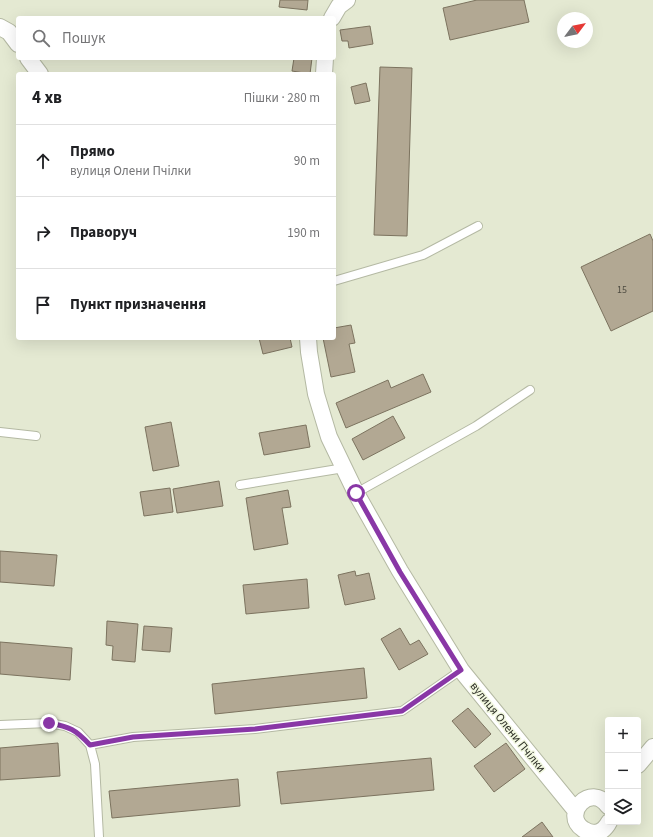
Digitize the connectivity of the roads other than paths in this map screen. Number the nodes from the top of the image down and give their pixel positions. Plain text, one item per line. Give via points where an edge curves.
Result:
1 (347, 0) edge
2 (333, 16) edge
3 (0, 27) edge
4 (16, 41) edge
5 (30, 60) edge
6 (325, 60) edge
7 (38, 72) edge
8 (324, 72) edge
9 (478, 226) dead end
10 (336, 280) edge
11 (308, 340) edge
12 (530, 390) dead end
13 (0, 432) edge
14 (36, 436) dead end
15 (344, 468) junction
16 (240, 485) dead end
17 (356, 493) junction
18 (461, 670) junction
19 (0, 724) edge
20 (90, 745) junction
21 (653, 747) edge
22 (641, 761) edge
23 (605, 802) edge
24 (576, 811) junction
25 (602, 830) edge
26 (99, 837) edge

1 - 2 street via 339,6
3 - 4 street via 9,32
5 - 7 street
6 - 8 street
9 - 10 lane via 423,255
11 - 15 street, вулиця Олени Пчілки via 316,394 329,437
12 - 17 lane via 476,426
13 - 14 lane
15 - 16 lane
15 - 17 street, вулиця Олени Пчілки
17 - 18 street, вулиця Олени Пчілки via 400,572
18 - 20 lane via 402,711 255,729 133,737
18 - 24 street, вулиця Олени Пчілки
19 - 20 lane via 49,723 65,726 78,732
20 - 26 lane via 94,764
21 - 22 street
23 - 24 street via 588,798 578,805
24 - 25 street via 575,817 580,828 586,831

